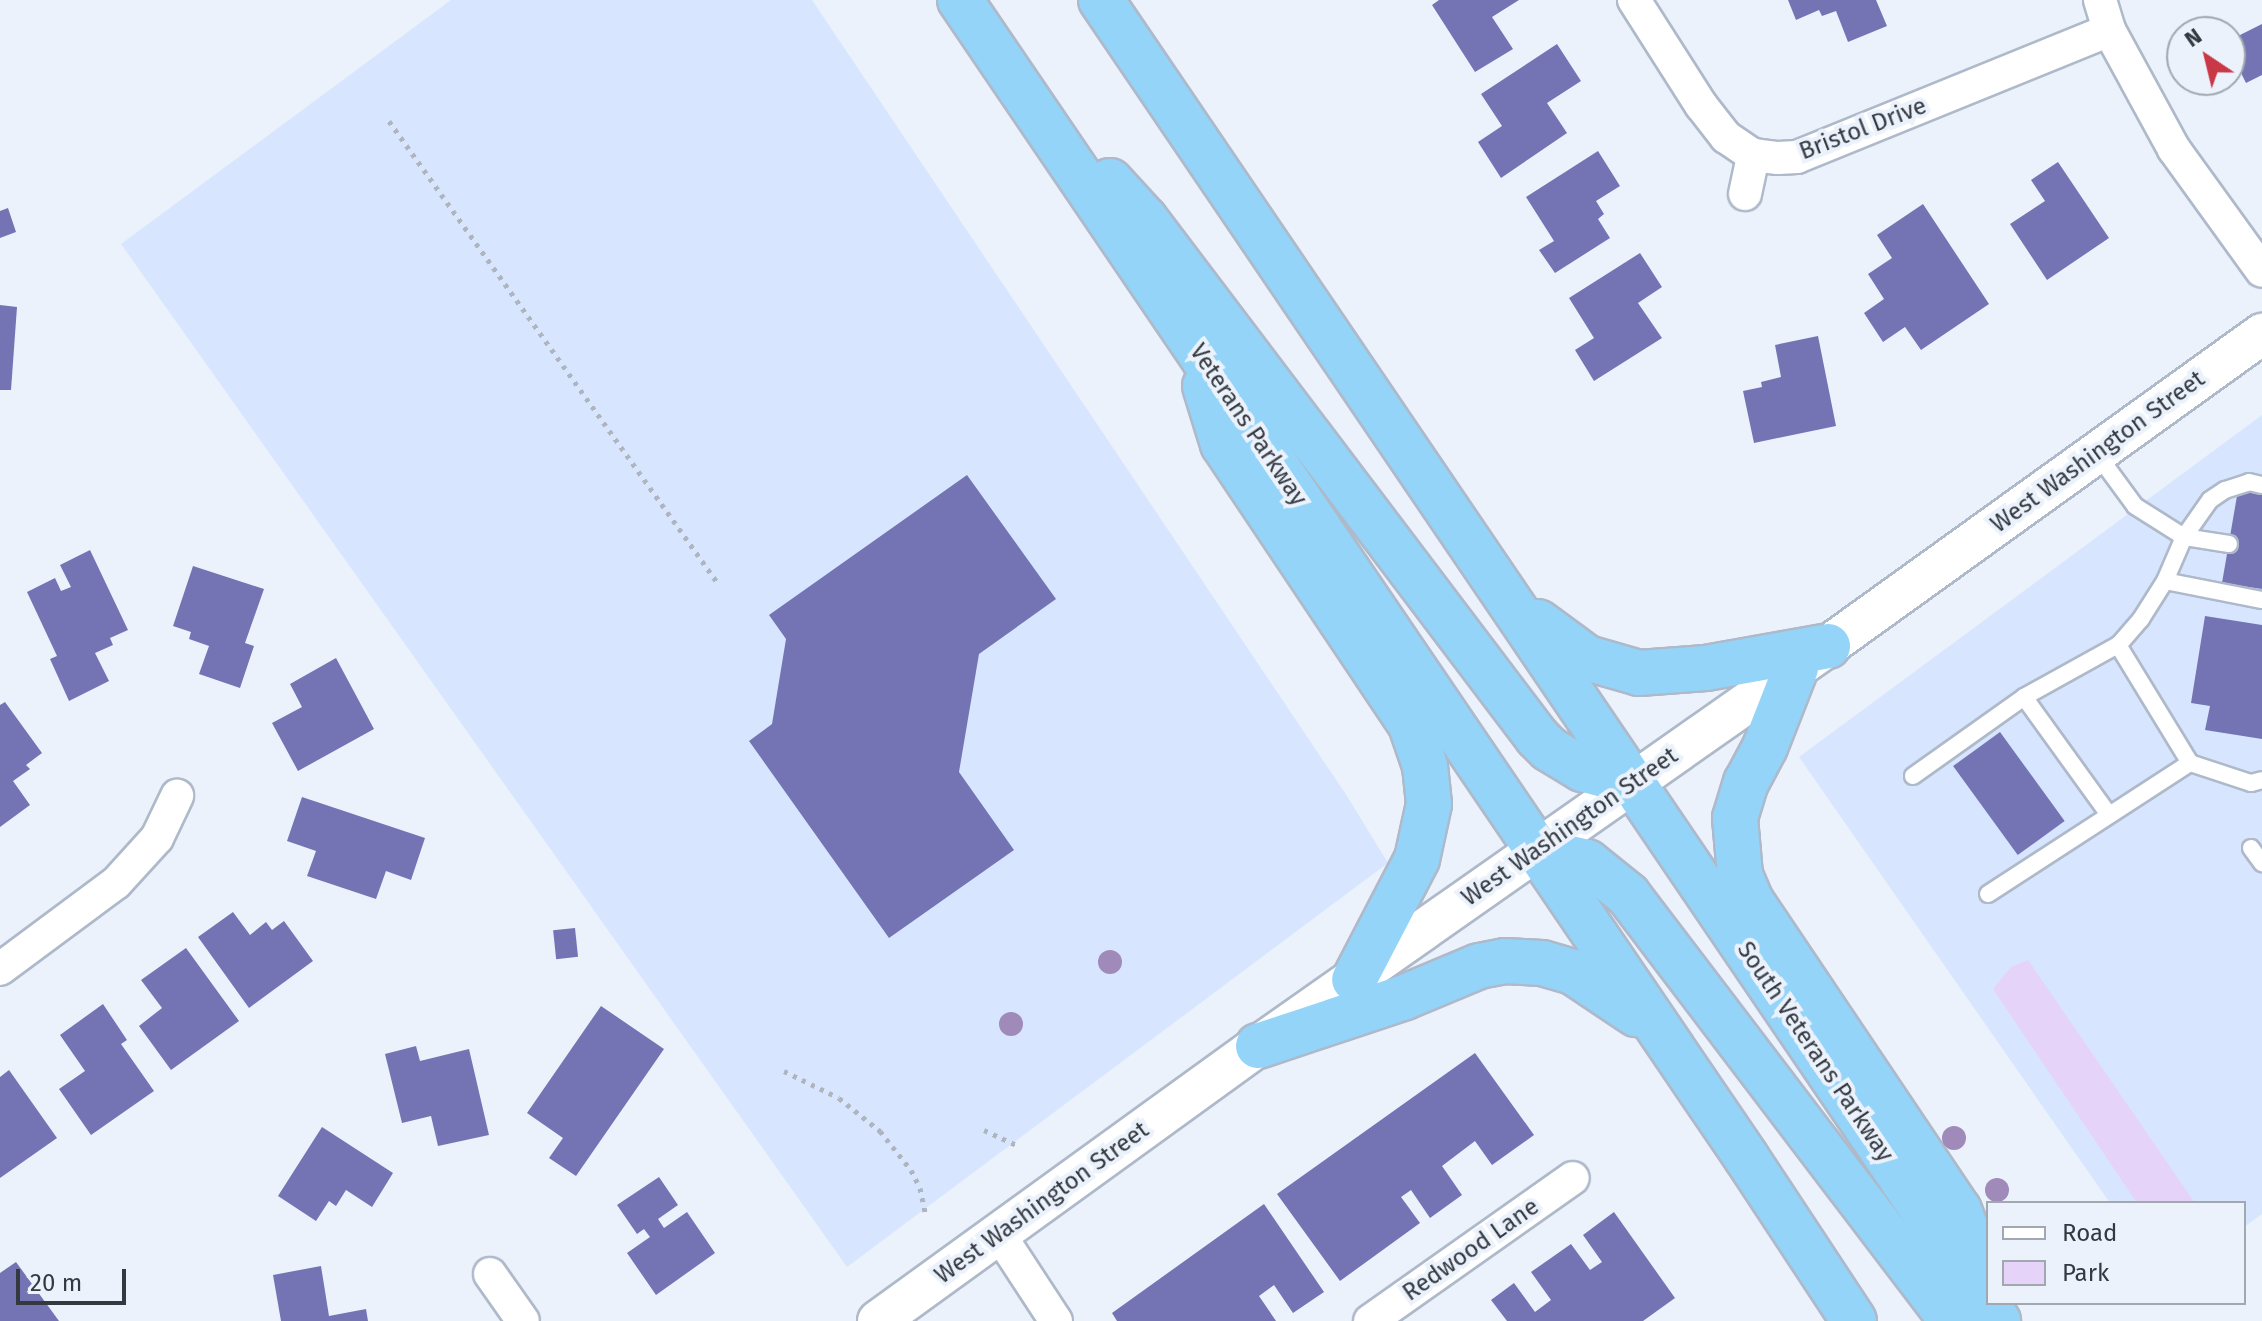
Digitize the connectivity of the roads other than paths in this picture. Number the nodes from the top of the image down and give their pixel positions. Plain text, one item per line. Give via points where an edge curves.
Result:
1 (960, 0) edge
2 (1101, 0) edge
3 (1634, 0) edge
4 (2105, 15) edge
5 (1012, 77) junction
6 (1753, 155) junction
7 (1745, 194) dead end
8 (2262, 271) edge
9 (2262, 334) edge
10 (1192, 342) junction
11 (2097, 454) junction
12 (2262, 485) edge
13 (2184, 537) junction
14 (2229, 544) dead end
15 (2165, 581) junction
16 (1502, 593) junction
17 (2262, 600) edge
18 (2118, 645) junction
19 (1812, 657) junction
20 (2024, 697) junction
21 (2190, 763) junction
22 (1913, 776) dead end
23 (2262, 780) edge
24 (1633, 783) junction
25 (177, 796) dead end
26 (2109, 815) junction
27 (2251, 848) dead end
28 (1537, 850) junction
29 (2262, 863) edge
30 (1988, 894) dead end
31 (0, 969) edge
32 (1354, 980) junction
33 (1660, 1033) junction
34 (1258, 1046) junction
35 (1573, 1178) dead end
36 (999, 1234) junction
37 (490, 1274) dead end
38 (1986, 1280) edge
39 (1986, 1300) edge
40 (523, 1321) edge
41 (878, 1321) edge
42 (1056, 1321) edge
43 (1370, 1321) edge
44 (1854, 1321) edge
45 (1952, 1321) edge

1 - 5 highway, Veterans Parkway
2 - 16 highway
3 - 6 street via 1709,116 1726,137
4 - 6 street, Bristol Drive via 1797,157
4 - 8 street via 2174,149
5 - 10 highway, Veterans Parkway
5 - 24 highway via 1145,219 1537,737 1582,769
6 - 7 street
9 - 11 street, West Washington Street
10 - 28 highway, Veterans Parkway
10 - 32 highway via 1223,444 1411,725 1425,766 1429,804 1417,859
11 - 13 lane via 2135,506
11 - 19 street, West Washington Street
12 - 13 lane via 2241,483 2225,490 2210,500
13 - 14 lane
13 - 15 lane
15 - 17 lane
15 - 18 lane
16 - 19 highway via 1587,658 1639,673
16 - 24 highway
18 - 20 lane
18 - 21 lane
19 - 24 street, West Washington Street
19 - 38 highway via 1746,782 1735,818 1740,875 1751,901 1959,1210
20 - 22 lane
20 - 26 lane
21 - 23 lane via 2251,783
21 - 26 lane
24 - 28 street, West Washington Street
24 - 39 highway, South Veterans Parkway
25 - 31 street via 157,838 116,883
26 - 30 lane
27 - 29 lane
28 - 32 street, West Washington Street
28 - 33 highway
28 - 45 highway via 1587,862 1622,889
32 - 34 street, West Washington Street
33 - 34 highway via 1573,972 1524,960 1479,966
33 - 44 highway
34 - 36 street, West Washington Street
35 - 43 street, Redwood Lane
36 - 41 street, West Washington Street
36 - 42 street
37 - 40 street

